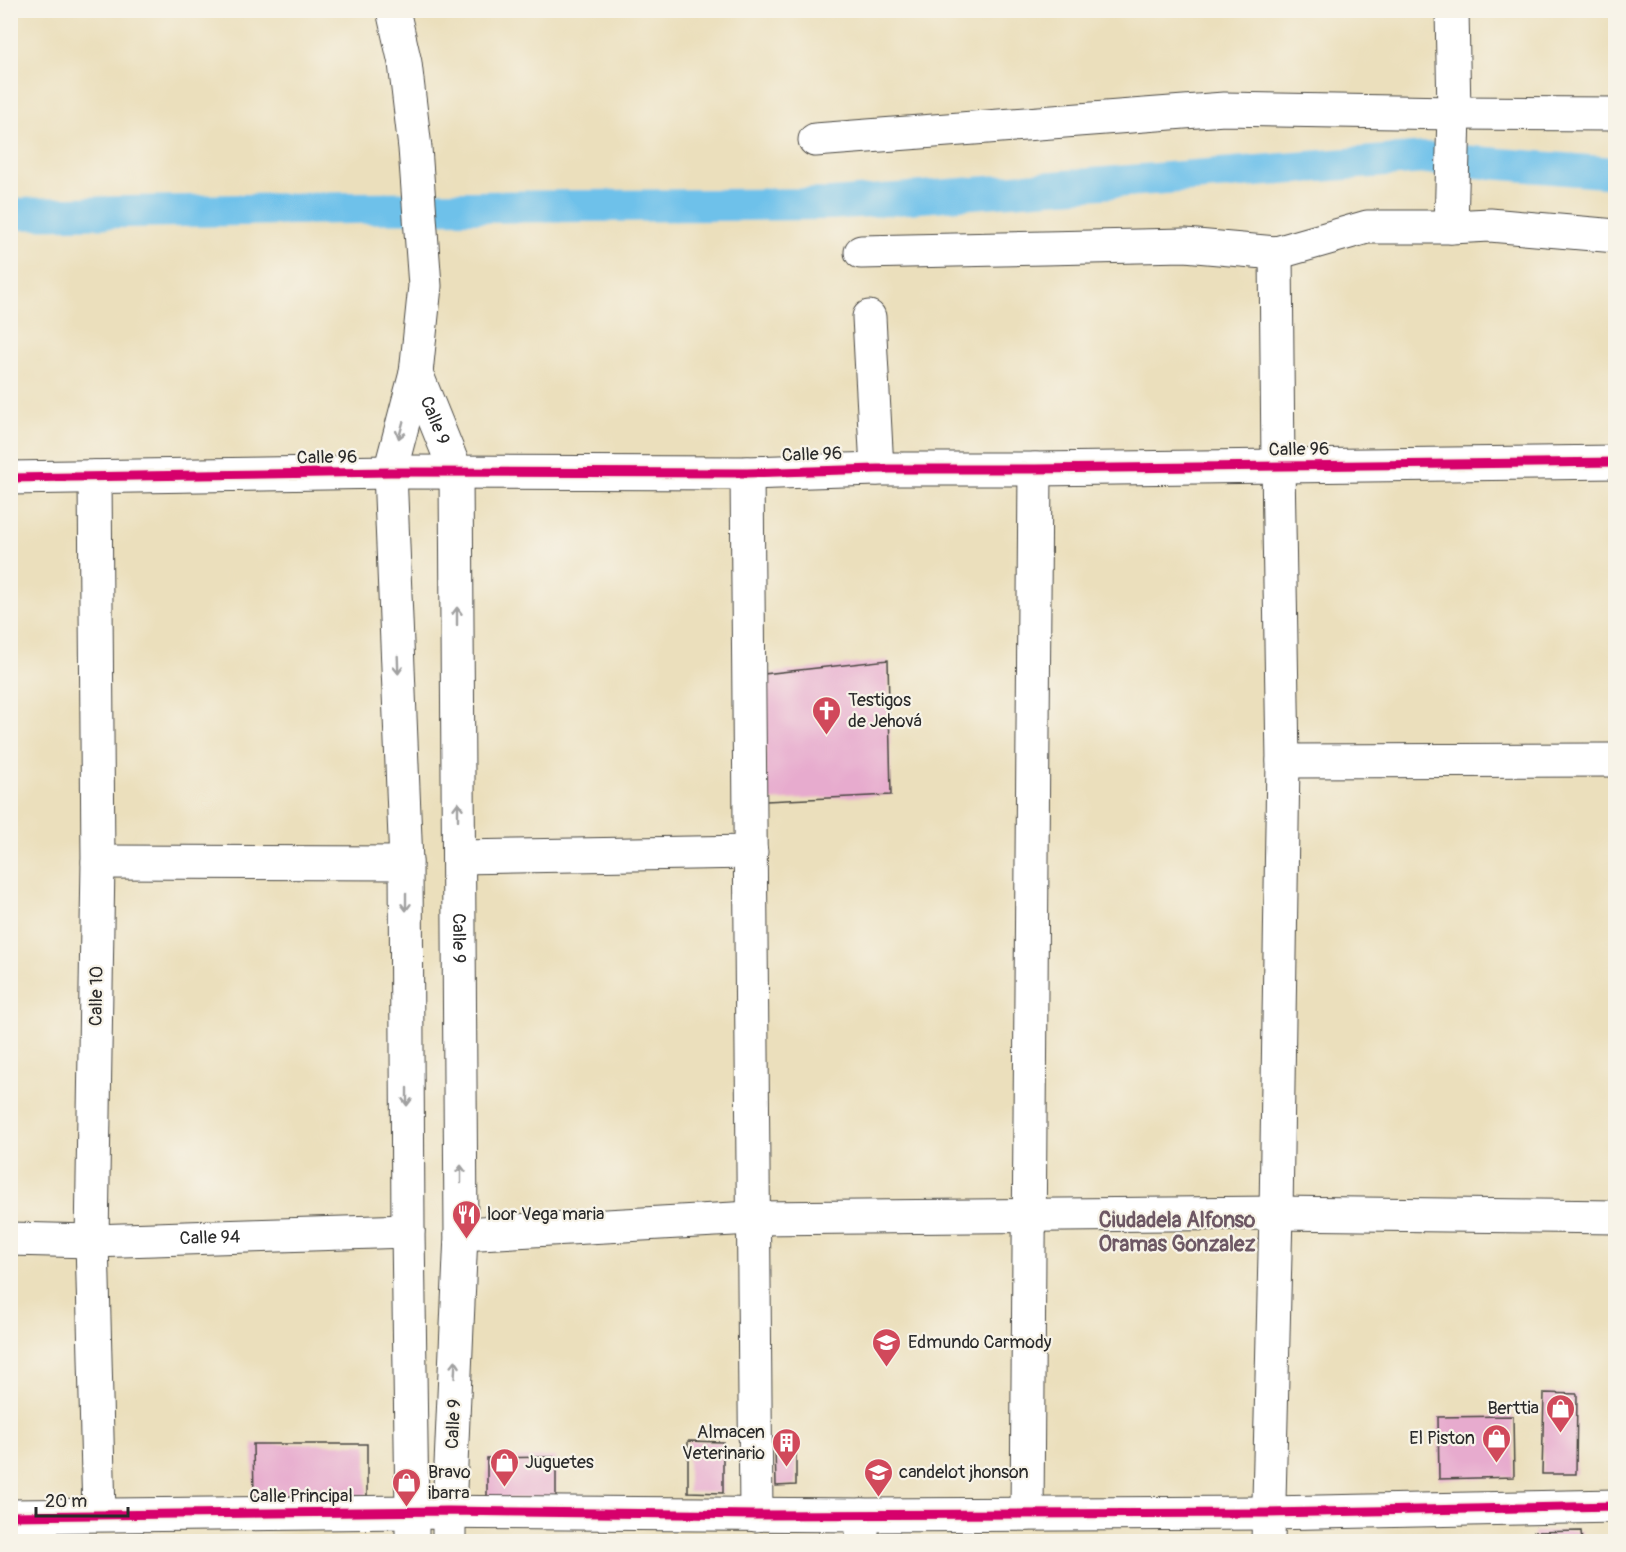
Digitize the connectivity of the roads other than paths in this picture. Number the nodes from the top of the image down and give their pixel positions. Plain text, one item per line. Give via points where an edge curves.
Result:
1 (393, 10) edge
2 (1452, 10) edge
3 (1454, 113) junction
4 (1616, 114) edge
5 (815, 140) dead end
6 (1451, 227) junction
7 (1616, 236) edge
8 (861, 252) dead end
9 (1276, 254) junction
10 (869, 317) dead end
11 (416, 373) junction
12 (1616, 462) edge
13 (1278, 465) junction
14 (877, 469) junction
15 (1035, 469) junction
16 (390, 472) junction
17 (456, 472) junction
18 (747, 473) junction
19 (95, 477) junction
20 (10, 478) edge
21 (1616, 760) edge
22 (1282, 761) junction
23 (751, 852) junction
24 (459, 857) junction
25 (98, 862) junction
26 (406, 864) junction
27 (1276, 1213) junction
28 (1029, 1215) junction
29 (1616, 1217) edge
30 (752, 1218) junction
31 (408, 1230) junction
32 (461, 1234) junction
33 (10, 1239) edge
34 (92, 1241) junction
35 (1616, 1506) edge
36 (99, 1514) junction
37 (1027, 1514) junction
38 (756, 1515) junction
39 (10, 1516) edge
40 (449, 1526) edge
41 (412, 1527) edge
42 (1268, 1527) edge
43 (862, 1528) edge

1 - 11 street, Calle 9 via 405,63 415,148 425,286
2 - 3 street
3 - 4 street
3 - 5 street via 1224,109
3 - 6 street
6 - 7 street via 1490,225
6 - 9 street via 1367,227
8 - 9 street via 1185,245
9 - 13 street
10 - 14 street
11 -> 16 street, Calle 9
11 - 17 street, Calle 9
12 - 13 street, Calle 96
13 - 15 street, Calle 96
13 - 22 street
14 - 15 street, Calle 96
14 - 18 street, Calle 96
15 - 28 street
16 - 17 street, Calle 96
16 - 19 street, Calle 96
16 -> 26 street, Calle 9
17 - 18 street, Calle 96
24 -> 17 street, Calle 9
18 - 23 street
19 - 20 street, Calle 96
19 - 25 street, Calle 10
21 - 22 street
22 - 27 street
23 - 24 street
23 - 30 street
32 -> 24 street, Calle 9
25 - 26 street
25 - 34 street, Calle 10
26 -> 31 street, Calle 9
27 - 28 street
27 - 29 street
27 - 42 street
28 - 30 street
28 - 37 street
30 - 32 street
30 - 38 street
31 - 34 street, Calle 94
31 - 41 street, Calle 9
40 -> 32 street, Calle 9
33 - 34 street, Calle 94
34 - 36 street, Calle 10
35 - 42 street, Calle Principal
36 - 39 street, Calle Principal
36 - 41 street, Calle Principal
37 - 42 street, Calle Principal
37 - 43 street, Calle Principal
38 - 40 street, Calle Principal
38 - 43 street, Calle Principal
40 - 41 street, Calle Principal

